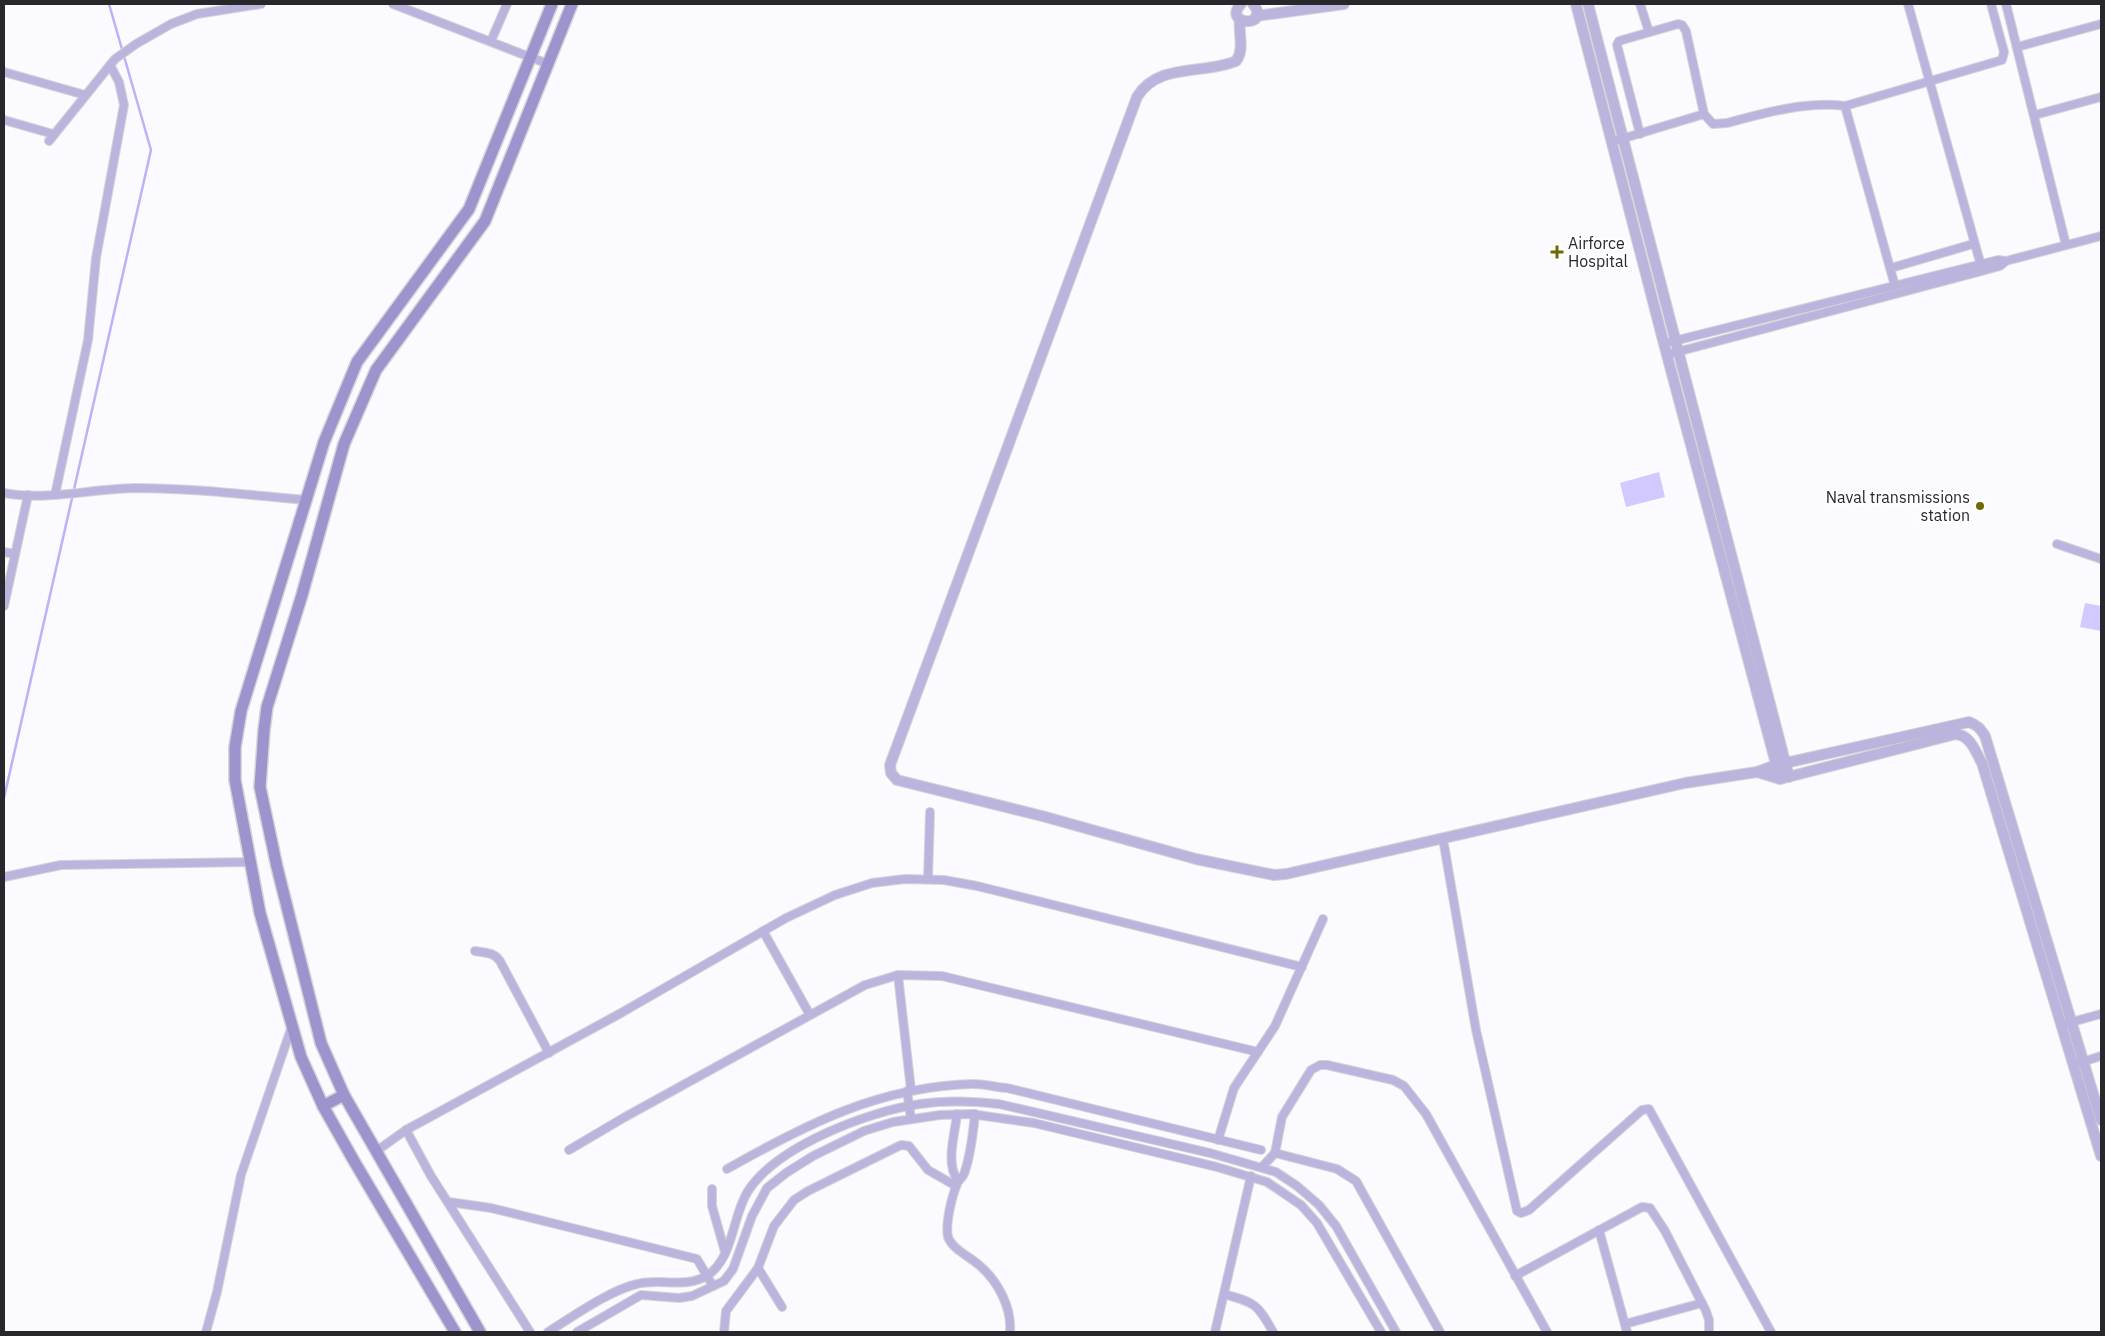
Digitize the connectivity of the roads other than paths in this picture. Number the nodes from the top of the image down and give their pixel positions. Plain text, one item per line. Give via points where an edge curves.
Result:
1 (261, 4) edge
2 (393, 4) edge
3 (507, 4) edge
4 (552, 4) edge
5 (572, 4) edge
6 (1240, 4) edge
7 (1257, 4) edge
8 (1344, 4) edge
9 (1576, 4) edge
10 (1588, 4) edge
11 (1640, 4) edge
12 (1908, 4) edge
13 (1991, 4) edge
14 (2006, 4) edge
15 (1256, 16) junction
16 (1240, 20) junction
17 (2101, 24) edge
18 (1649, 32) junction
19 (492, 41) junction
20 (2017, 47) junction
21 (530, 56) junction
22 (113, 62) junction
23 (548, 64) junction
24 (4, 72) edge
25 (1930, 81) junction
26 (85, 95) junction
27 (2101, 97) edge
28 (1845, 106) junction
29 (1704, 114) junction
30 (2035, 115) junction
31 (4, 120) edge
32 (1640, 134) junction
33 (1624, 139) junction
34 (1611, 142) junction
35 (2101, 236) edge
36 (1973, 244) junction
37 (2066, 245) junction
38 (1891, 268) junction
39 (1981, 268) junction
40 (1895, 286) junction
41 (394, 310) junction
42 (412, 321) junction
43 (1676, 340) junction
44 (1664, 344) junction
45 (1679, 352) junction
46 (1667, 355) junction
47 (4, 493) edge
48 (28, 495) junction
49 (55, 495) junction
50 (306, 500) junction
51 (2057, 544) dead end
52 (4, 552) edge
53 (15, 554) junction
54 (2101, 559) edge
55 (4, 603) edge
56 (1781, 764) junction
57 (1758, 772) junction
58 (1785, 778) junction
59 (930, 812) dead end
60 (1443, 839) junction
61 (251, 862) junction
62 (4, 877) edge
63 (928, 880) junction
64 (1323, 919) dead end
65 (763, 931) junction
66 (475, 951) dead end
67 (1302, 967) junction
68 (898, 975) junction
69 (2101, 1014) edge
70 (810, 1015) junction
71 (2072, 1021) junction
72 (2061, 1025) junction
73 (292, 1026) junction
74 (1258, 1052) junction
75 (549, 1053) junction
76 (2101, 1056) edge
77 (2084, 1062) junction
78 (2072, 1065) junction
79 (911, 1090) junction
80 (344, 1095) junction
81 (969, 1100) junction
82 (918, 1104) junction
83 (323, 1106) junction
84 (909, 1106) junction
85 (957, 1114) junction
86 (971, 1114) junction
87 (920, 1117) junction
88 (911, 1119) junction
89 (2101, 1120) edge
90 (406, 1130) junction
91 (1218, 1140) junction
92 (569, 1150) dead end
93 (1261, 1150) dead end
94 (375, 1152) junction
95 (1210, 1153) junction
96 (1275, 1153) junction
97 (1219, 1156) junction
98 (2101, 1156) edge
99 (1208, 1165) junction
100 (1217, 1167) junction
101 (1262, 1167) junction
102 (727, 1169) dead end
103 (1251, 1176) junction
104 (957, 1183) junction
105 (712, 1189) dead end
106 (449, 1202) junction
107 (1599, 1230) junction
108 (725, 1253) junction
109 (758, 1268) junction
110 (708, 1275) junction
111 (1515, 1276) junction
112 (713, 1286) junction
113 (1224, 1294) junction
114 (1702, 1303) junction
115 (782, 1307) dead end
116 (1626, 1328) edge
117 (206, 1332) edge
118 (455, 1332) edge
119 (480, 1332) edge
120 (530, 1332) edge
121 (549, 1332) edge
122 (577, 1332) edge
123 (724, 1332) edge
124 (1010, 1332) edge
125 (1215, 1332) edge
126 (1273, 1332) edge
127 (1381, 1332) edge
128 (1396, 1332) edge
129 (1440, 1332) edge
130 (1547, 1332) edge
131 (1709, 1332) edge
132 (1771, 1332) edge

1 - 22 street via 197,14 170,24
2 - 19 street
3 - 19 street
4 - 21 main road
5 - 23 main road
6 - 16 street via 1237,10
7 - 15 street
8 - 15 street
9 - 34 street
10 - 33 street
11 - 18 street
12 - 25 street
13 - 25 street via 2004,52 2002,60
14 - 20 street
15 - 16 street via 1250,22
16 - 60 street via 1241,53 1236,61 1160,77 1146,85 1137,97 890,770 897,780 1196,859 1274,875
17 - 20 street
18 - 29 street via 1682,25
18 - 32 street via 1619,41 1617,46
19 - 21 street
20 - 30 street
21 - 23 street
21 - 41 main road via 469,209
22 - 26 street
22 - 49 street via 124,105 96,258 88,340
23 - 42 main road via 485,221
24 - 26 street
25 - 28 street
25 - 36 street
26 - 31 street via 51,138
27 - 30 street
28 - 29 street via 1809,105 1713,124
28 - 38 street
29 - 32 street
30 - 37 street
32 - 33 street
33 - 34 street
33 - 43 street
34 - 44 street
35 - 37 street
36 - 38 street
36 - 39 street
37 - 39 street via 2006,261 2000,266
38 - 40 street
39 - 40 street
39 - 45 street
40 - 43 street
41 - 42 main road
41 - 50 main road via 357,362 324,442
42 - 80 main road via 376,370 344,444 264,730 260,787 277,867 321,1043
43 - 44 street
43 - 45 street
44 - 46 street
45 - 46 street
45 - 56 street
46 - 56 street
47 - 48 street
48 - 49 street
48 - 53 street
49 - 50 street via 131,488
50 - 61 main road via 242,711 235,747 235,780
51 - 54 street
52 - 53 street
53 - 55 street
56 - 57 street
56 - 58 street
56 - 71 street via 1969,722 1980,728
57 - 58 street
57 - 60 street via 1685,783
58 - 72 street via 1956,734 1964,735 1982,764
59 - 63 street
60 - 132 street via 1483,1063 1517,1211 1529,1210 1642,1110 1649,1109
61 - 62 street via 61,865
61 - 73 main road via 260,913
63 - 65 street via 872,883 853,888
63 - 67 street via 977,886
64 - 67 street
65 - 70 street
65 - 75 street
66 - 75 street via 491,953 500,960
67 - 74 street via 1275,1026
68 - 70 street via 865,984
68 - 74 street via 942,976
68 - 79 street
69 - 71 street
70 - 92 street
71 - 72 street
71 - 77 street
72 - 78 street
73 - 83 main road via 301,1058
73 - 117 street via 241,1175
74 - 91 street via 1234,1088
75 - 90 street
76 - 77 street
77 - 78 street
77 - 89 street
78 - 98 street
79 - 82 street
79 - 84 street
79 - 91 street via 975,1084 1007,1088
79 - 102 street via 821,1119
80 - 83 main road
80 - 94 main road
81 - 82 street
81 - 86 street
81 - 95 street via 999,1104
82 - 84 street
82 - 87 street
83 - 118 main road
84 - 88 street
84 - 108 street via 826,1134 771,1166 757,1178 741,1203
85 - 86 street
85 - 87 street
85 - 104 street via 951,1165
86 - 99 street via 1034,1123
86 - 104 street via 973,1134 964,1175
87 - 88 street
88 - 112 street via 864,1131 837,1143 766,1188 733,1269 724,1281
90 - 94 street
90 - 106 street
91 - 93 street
91 - 95 street
91 - 97 street
94 - 119 main road
95 - 97 street
95 - 99 street
96 - 101 street
96 - 111 street via 1282,1117 1315,1067 1327,1065 1393,1080 1404,1086 1426,1114
96 - 129 street via 1337,1169 1356,1181
97 - 100 street
97 - 101 street
99 - 100 street
100 - 103 street
101 - 128 street via 1297,1186 1331,1219
103 - 113 street
103 - 127 street via 1281,1190 1317,1222
104 - 109 street via 928,1170 909,1146 894,1147 794,1200 774,1226
104 - 124 street via 947,1223 948,1238 993,1278 1010,1313
105 - 108 street via 712,1206
106 - 110 street via 491,1208 697,1260
106 - 120 street
107 - 111 street
107 - 114 street via 1642,1207 1650,1208 1665,1230
107 - 116 street
108 - 110 street
109 - 115 street
109 - 123 street via 726,1311
110 - 112 street
110 - 121 street via 698,1281 648,1282 630,1286
111 - 130 street
112 - 122 street via 679,1298 641,1295
113 - 125 street
113 - 126 street via 1256,1306
114 - 116 street
114 - 131 street via 1709,1320

